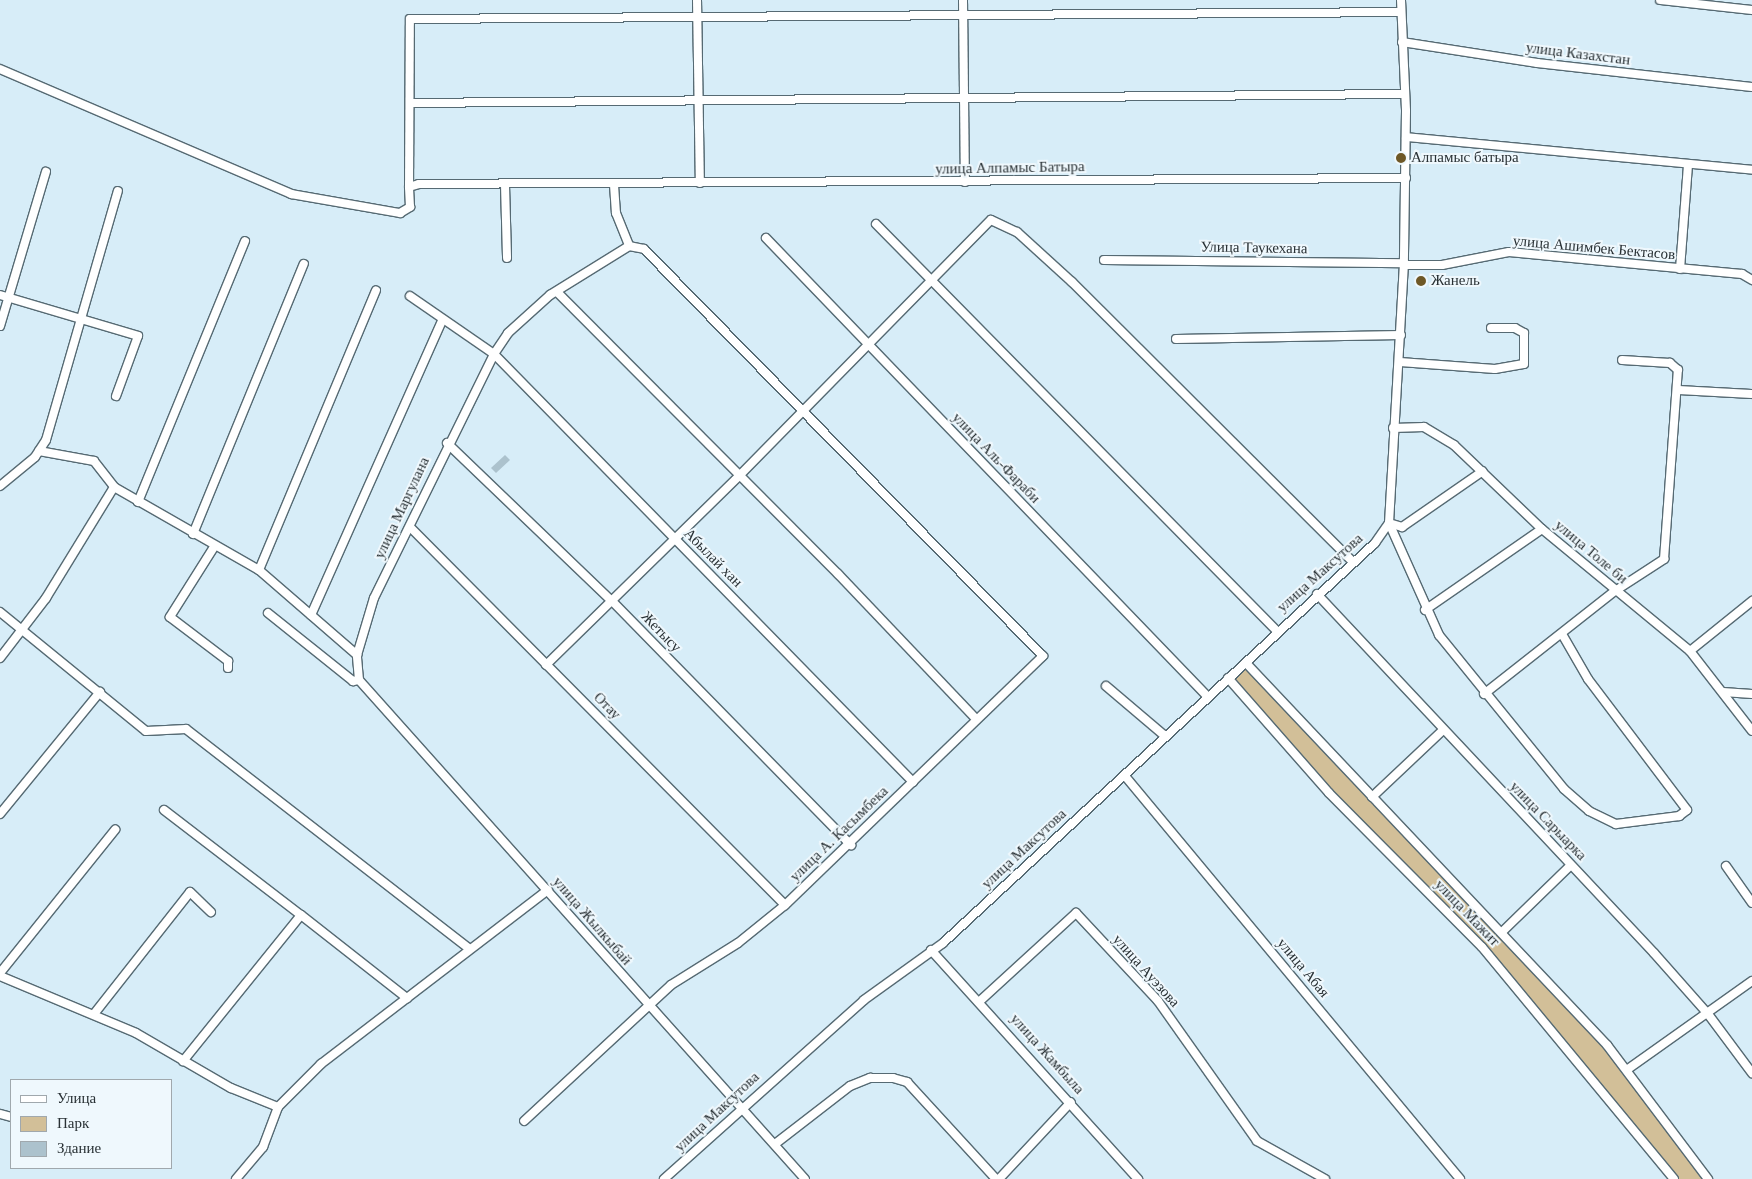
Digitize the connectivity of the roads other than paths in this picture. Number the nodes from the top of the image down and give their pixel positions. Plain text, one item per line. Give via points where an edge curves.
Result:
1 (697, 0) edge
2 (964, 0) edge
3 (1402, 0) edge
4 (1660, 0) edge
5 (1752, 10) edge
6 (1401, 12) junction
7 (964, 13) junction
8 (697, 17) junction
9 (1402, 42) junction
10 (0, 69) edge
11 (1752, 87) edge
12 (1403, 94) junction
13 (962, 96) junction
14 (698, 101) junction
15 (410, 103) junction
16 (1406, 137) junction
17 (1688, 165) junction
18 (1752, 170) edge
19 (46, 172) dead end
20 (1406, 178) junction
21 (965, 182) junction
22 (700, 183) junction
23 (614, 185) junction
24 (505, 186) junction
25 (409, 187) junction
26 (118, 190) dead end
27 (876, 224) dead end
28 (766, 238) dead end
29 (245, 241) dead end
30 (629, 246) junction
31 (507, 258) dead end
32 (1104, 260) dead end
33 (304, 264) dead end
34 (1404, 264) junction
35 (1680, 269) junction
36 (931, 279) junction
37 (1752, 280) edge
38 (376, 290) dead end
39 (557, 292) junction
40 (410, 296) dead end
41 (4, 297) edge
42 (80, 318) junction
43 (442, 321) junction
44 (0, 326) edge
45 (1491, 328) dead end
46 (1401, 335) junction
47 (1176, 339) dead end
48 (868, 344) junction
49 (494, 354) junction
50 (1622, 360) dead end
51 (1400, 362) junction
52 (1678, 390) junction
53 (1752, 394) edge
54 (116, 396) dead end
55 (803, 411) junction
56 (1393, 428) junction
57 (447, 443) junction
58 (39, 451) junction
59 (1483, 471) junction
60 (740, 476) junction
61 (0, 486) edge
62 (114, 487) junction
63 (138, 502) junction
64 (1389, 523) junction
65 (410, 526) junction
66 (1542, 529) junction
67 (193, 534) junction
68 (675, 539) junction
69 (214, 547) junction
70 (1352, 561) junction
71 (259, 570) junction
72 (1615, 590) junction
73 (1317, 594) junction
74 (612, 601) junction
75 (1752, 601) edge
76 (1425, 610) junction
77 (0, 612) edge
78 (268, 613) dead end
79 (312, 615) junction
80 (22, 630) junction
81 (1277, 631) junction
82 (1562, 634) junction
83 (1690, 651) junction
84 (357, 655) junction
85 (0, 658) edge
86 (1246, 663) junction
87 (546, 665) junction
88 (228, 668) dead end
89 (1228, 678) junction
90 (359, 680) junction
91 (1106, 686) dead end
92 (100, 692) junction
93 (1723, 692) junction
94 (1484, 694) junction
95 (1752, 694) edge
96 (1207, 696) junction
97 (974, 718) junction
98 (1442, 731) junction
99 (1752, 731) edge
100 (1165, 736) junction
101 (1124, 776) junction
102 (913, 782) junction
103 (1372, 797) junction
104 (164, 810) dead end
105 (0, 814) edge
106 (115, 830) dead end
107 (851, 845) junction
108 (1571, 865) junction
109 (1726, 866) dead end
110 (548, 890) junction
111 (1752, 903) edge
112 (785, 905) junction
113 (211, 912) dead end
114 (301, 916) junction
115 (1502, 932) junction
116 (470, 949) junction
117 (931, 950) junction
118 (0, 974) edge
119 (1752, 982) edge
120 (407, 998) junction
121 (981, 1000) junction
122 (650, 1008) junction
123 (94, 1014) junction
124 (1708, 1014) junction
125 (183, 1061) junction
126 (1628, 1069) junction
127 (1752, 1073) edge
128 (1071, 1102) junction
129 (278, 1107) junction
130 (744, 1108) junction
131 (524, 1121) dead end
132 (775, 1144) junction
133 (236, 1179) edge
134 (664, 1179) edge
135 (805, 1179) edge
136 (997, 1179) edge
137 (1138, 1179) edge
138 (1325, 1179) edge
139 (1460, 1179) edge
140 (1674, 1179) edge
141 (1708, 1179) edge

1 - 8 street
2 - 7 street
3 - 6 street
4 - 5 street
6 - 7 street
6 - 9 street
7 - 8 street
7 - 13 street
8 - 14 street
8 - 15 street via 410,19
9 - 11 street, улица Казахстан via 1537,63
9 - 12 street
10 - 25 street via 291,194 400,213 410,207
12 - 13 street
12 - 16 street
13 - 14 street
13 - 21 street
14 - 15 street
14 - 22 street
15 - 25 street
16 - 17 street
16 - 20 street
17 - 18 street
17 - 35 street
19 - 41 street
20 - 21 street, улица Алпамыс Батыра
20 - 34 street
21 - 22 street, улица Алпамыс Батыра
22 - 23 street, улица Алпамыс Батыра
23 - 24 street, улица Алпамыс Батыра
23 - 30 street via 616,213
24 - 25 street, улица Алпамыс Батыра
24 - 31 street
26 - 42 street
27 - 36 street
28 - 48 street, улица Аль-Фараби
29 - 63 street
30 - 39 street, улица Маргулана
30 - 55 street via 644,249
32 - 34 street, Улица Таукехана
33 - 67 street
34 - 35 street, улица Ашимбек Бектасов via 1442,265 1509,252
34 - 46 street
35 - 37 street, улица Ашимбек Бектасов via 1742,274
36 - 48 street
36 - 70 street via 990,220 1017,232
36 - 81 street
38 - 71 street
39 - 49 street, улица Маргулана via 508,332
39 - 60 street
40 - 43 street, Абылай хан
41 - 42 street
41 - 44 street
42 - 54 street via 138,336
42 - 58 street
43 - 49 street, Абылай хан
43 - 79 street
45 - 51 street via 1515,328 1524,333 1524,364 1496,370
46 - 47 street
46 - 51 street
48 - 55 street
48 - 96 street, улица Аль-Фараби
49 - 57 street, улица Маргулана
49 - 68 street, Абылай хан
50 - 52 street via 1670,363 1678,370
51 - 56 street
52 - 53 street
52 - 72 street via 1664,559
55 - 60 street
55 - 97 street, улица А. Касымбека via 1029,644 1037,646 1043,656 1036,666
56 - 59 street, улица Толе би via 1424,427 1440,434
56 - 64 street
57 - 65 street, улица Маргулана
57 - 74 street, Жетысу
58 - 61 street
58 - 62 street via 94,461
59 - 64 street via 1402,526
59 - 66 street, улица Толе би
60 - 68 street
60 - 97 street
62 - 63 street
62 - 80 street
63 - 67 street
64 - 70 street, улица Максутова via 1375,543
64 - 76 street
65 - 84 street, улица Маргулана via 374,598
65 - 87 street, Отау
66 - 72 street, улица Толе би
66 - 76 street
67 - 69 street
68 - 74 street
68 - 102 street, Абылай хан
69 - 71 street
69 - 88 street via 170,616 193,639 228,661
70 - 73 street, улица Максутова
71 - 79 street
72 - 82 street
72 - 83 street, улица Толе би
73 - 81 street, улица Максутова
73 - 98 street, улица Сарыарка
74 - 87 street
74 - 107 street, Жетысу
75 - 83 street
76 - 94 street
77 - 80 street
78 - 90 street via 353,681
79 - 84 street
80 - 85 street
80 - 92 street
81 - 86 street, улица Максутова
82 - 94 street
82 - 94 street via 1588,679 1687,810 1679,816 1626,826 1589,812
83 - 93 street, улица Толе би
84 - 90 street, улица Маргулана
86 - 89 street, улица Максутова
86 - 103 street
87 - 112 street, Отау
89 - 96 street, улица Максутова
89 - 140 street, улица Мажит via 1329,793 1482,947
90 - 110 street, улица Жылкыбай
91 - 100 street
92 - 105 street
92 - 116 street via 146,731 186,729
93 - 95 street
93 - 99 street, улица Толе би
96 - 100 street, улица Максутова
97 - 102 street, улица А. Касымбека
98 - 103 street
98 - 108 street, улица Сарыарка
100 - 101 street, улица Максутова
101 - 117 street, улица Максутова
101 - 139 street, улица Абая
102 - 107 street, улица А. Касымбека
103 - 115 street
104 - 114 street
106 - 118 street
107 - 112 street, улица А. Касымбека
108 - 115 street
108 - 124 street, улица Сарыарка
109 - 111 street
110 - 116 street
110 - 122 street, улица Жылкыбай
112 - 122 street, улица А. Касымбека via 738,943 671,985
113 - 123 street via 190,892
114 - 120 street
114 - 125 street
115 - 126 street
116 - 120 street
117 - 121 street, улица Жамбыла
117 - 130 street, улица Максутова via 864,1000
118 - 123 street
119 - 124 street
120 - 129 street via 350,1039
121 - 128 street, улица Жамбыла
121 - 138 street, улица Ауэзова via 1076,913 1158,1000 1257,1141
122 - 130 street, улица Жылкыбай
122 - 131 street, улица А. Касымбека
123 - 125 street
124 - 126 street
124 - 127 street, улица Сарыарка
125 - 129 street via 263,1105
126 - 141 street
128 - 136 street
128 - 137 street, улица Жамбыла
129 - 133 street via 262,1147
130 - 132 street, улица Жылкыбай
130 - 134 street, улица Максутова
132 - 135 street, улица Жылкыбай
132 - 136 street via 850,1086 870,1078 893,1078 907,1082

